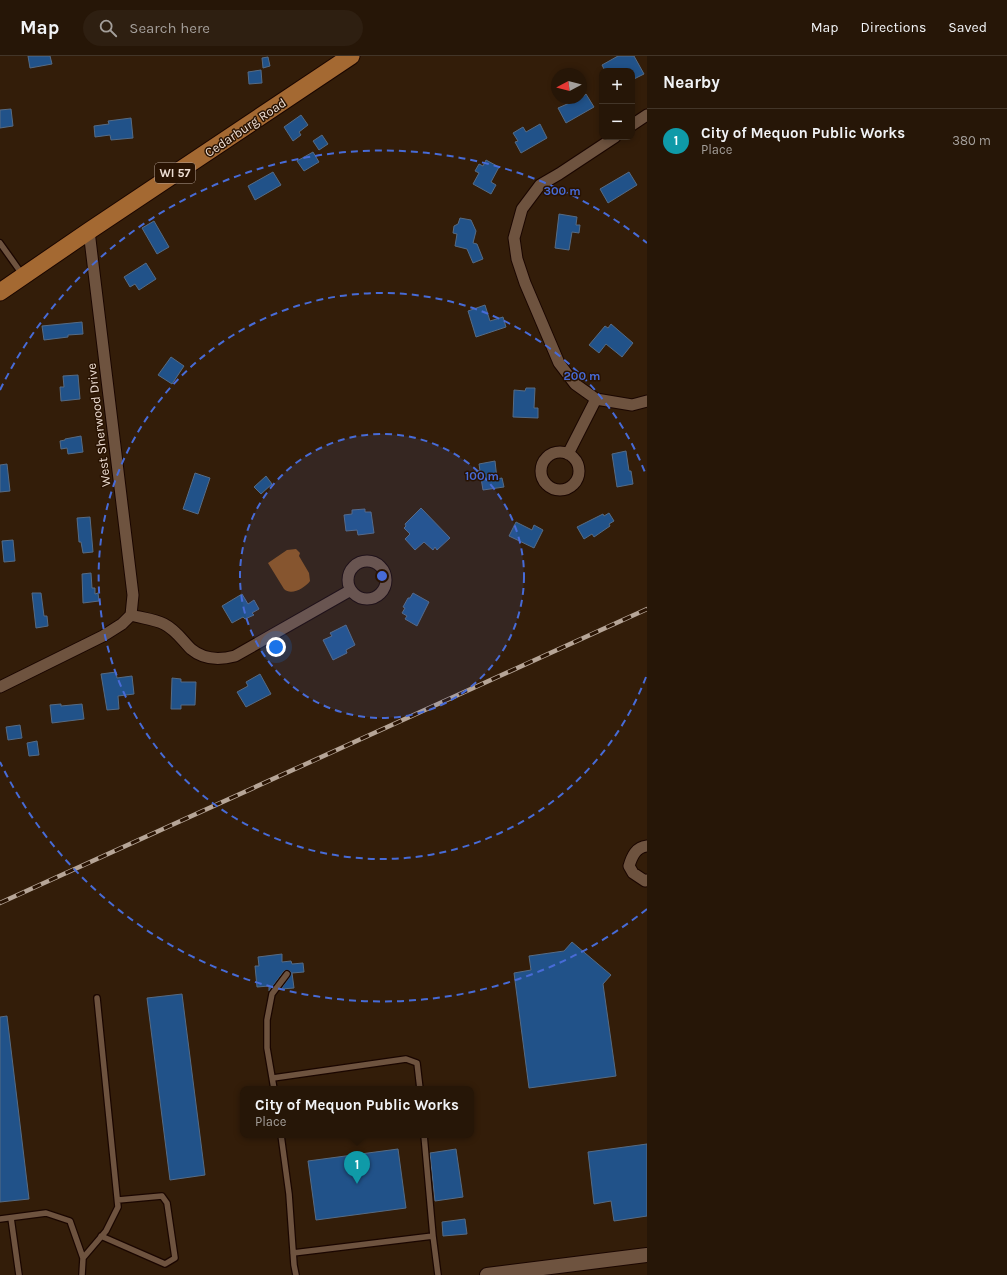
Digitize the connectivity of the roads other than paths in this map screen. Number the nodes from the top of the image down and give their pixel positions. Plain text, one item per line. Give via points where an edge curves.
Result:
1 (351, 56) edge
2 (647, 115) edge
3 (635, 123) edge
4 (610, 140) edge
5 (89, 230) junction
6 (0, 243) edge
7 (23, 276) junction
8 (0, 292) edge
9 (596, 399) junction
10 (647, 401) edge
11 (568, 454) dead end
12 (351, 590) dead end
13 (131, 615) junction
14 (0, 687) edge
15 (647, 846) edge
16 (647, 880) edge
17 (287, 974) dead end
18 (97, 998) dead end
19 (273, 1078) junction
20 (274, 1086) edge
21 (420, 1086) edge
22 (281, 1138) edge
23 (424, 1138) edge
24 (118, 1200) junction
25 (11, 1218) junction
26 (0, 1219) edge
27 (101, 1236) junction
28 (433, 1236) junction
29 (294, 1253) junction
30 (647, 1255) edge
31 (83, 1258) junction
32 (19, 1275) edge
33 (82, 1275) edge
34 (296, 1275) edge
35 (438, 1275) edge
36 (487, 1275) edge

1 - 5 main road, Cedarburg Road / WI 57
2 - 3 street
4 - 9 street via 540,185 522,210 514,238 517,259 525,283 560,363 575,384
5 - 7 main road, Cedarburg Road / WI 57
5 - 13 street, West Sherwood Drive via 133,596
6 - 7 lane
7 - 8 main road, Cedarburg Road / WI 57
9 - 10 street via 632,405
9 - 11 street
12 - 13 street via 235,656 221,659 198,654 177,632 163,623
13 - 14 street via 103,636
15 - 16 street via 633,854 629,866 633,873
17 - 19 lane via 272,994 267,1020 267,1048
18 - 24 lane
19 - 20 lane
19 - 21 lane via 406,1059 417,1064
22 - 29 lane
23 - 28 lane
24 - 27 lane via 118,1207
24 - 27 lane via 162,1196 167,1203 175,1258 165,1264
25 - 26 lane
25 - 31 lane via 46,1213 70,1221
25 - 32 lane
27 - 31 lane
28 - 29 lane
28 - 35 lane
29 - 34 lane
30 - 36 street
31 - 33 lane

